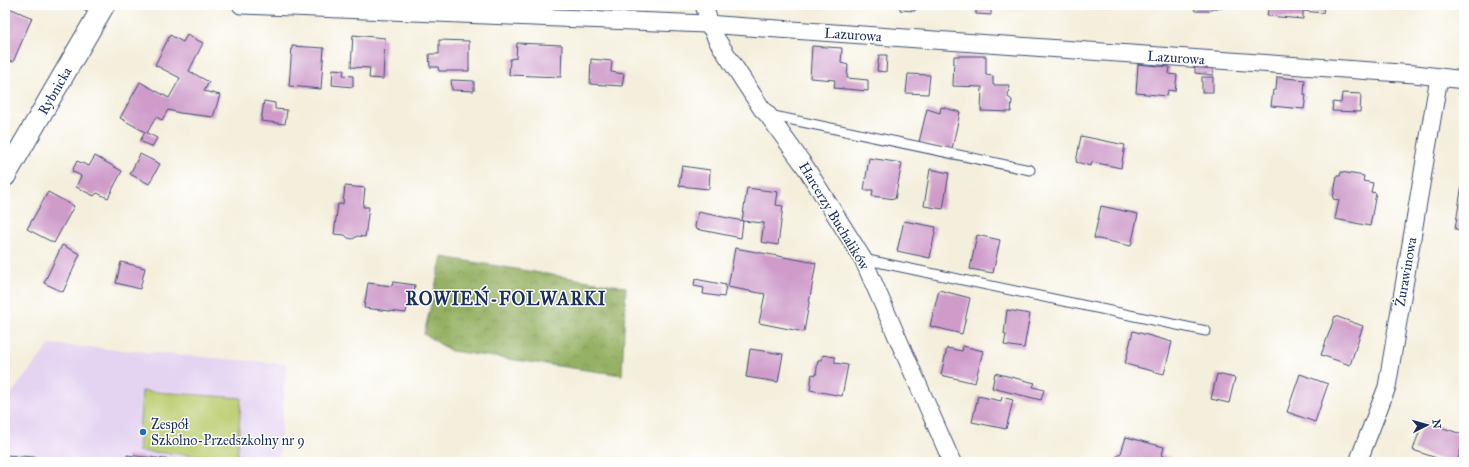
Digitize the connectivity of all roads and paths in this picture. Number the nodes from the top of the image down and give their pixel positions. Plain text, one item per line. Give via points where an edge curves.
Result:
1 (240, 5) edge
2 (704, 5) edge
3 (97, 8) edge
4 (710, 25) junction
5 (1439, 77) junction
6 (1464, 80) edge
7 (768, 115) junction
8 (1030, 170) dead end
9 (5, 176) edge
10 (863, 260) junction
11 (1206, 332) dead end
12 (5, 460) edge
13 (33, 462) edge
14 (952, 462) edge
15 (1358, 462) edge

1 - 4 street, Lazurowa
2 - 4 street, Harcerzy Buchalików
3 - 9 street, Rybnicka
4 - 5 street, Lazurowa
4 - 7 street, Harcerzy Buchalików via 717,40
5 - 6 street, Lazurowa
5 - 15 street, Żurawinowa via 1387,387
7 - 8 lane
7 - 10 street, Harcerzy Buchalików via 806,168
10 - 11 lane
10 - 14 street, Harcerzy Buchalików
12 - 13 lane

